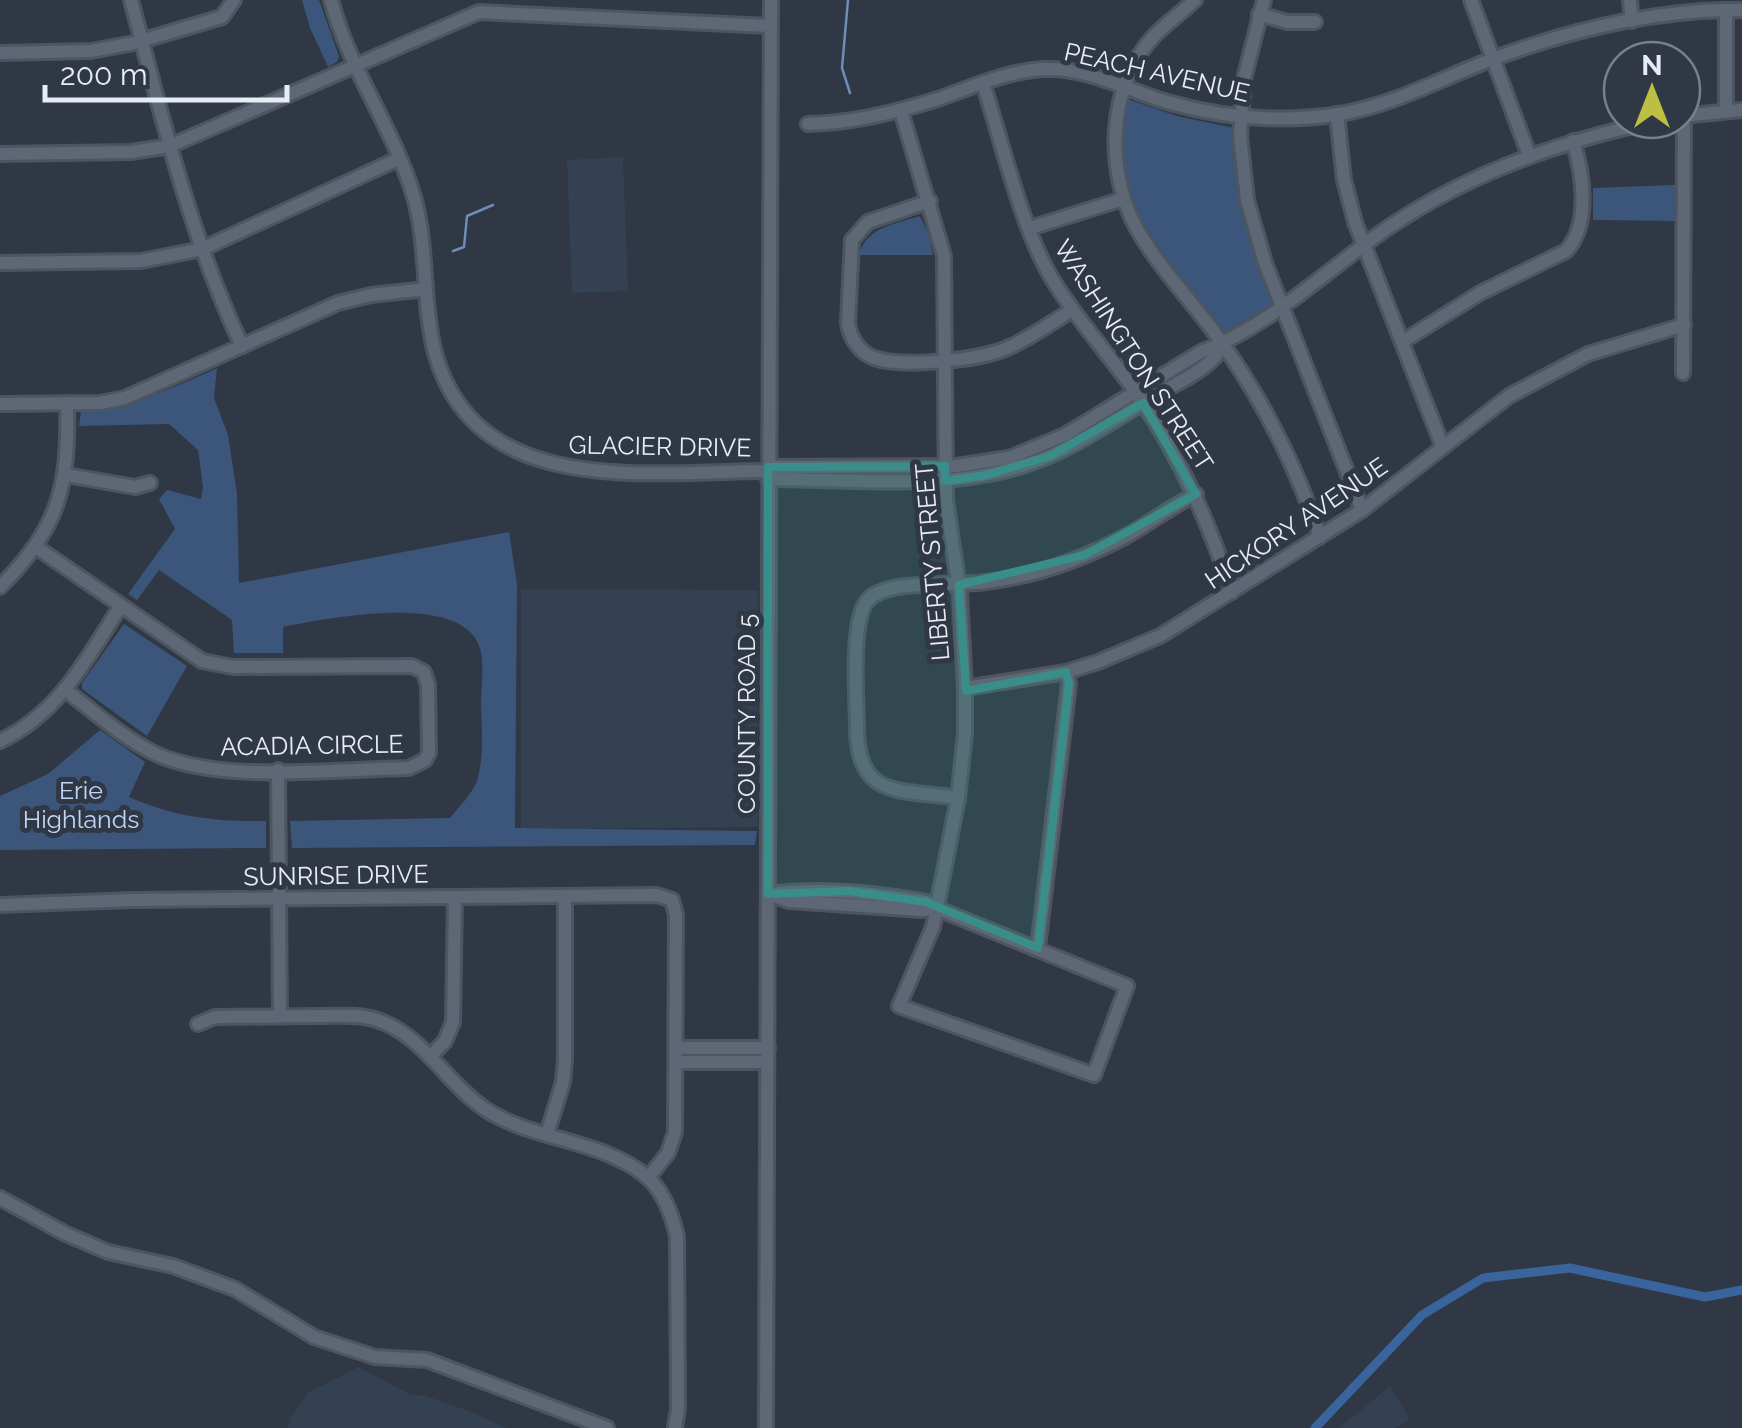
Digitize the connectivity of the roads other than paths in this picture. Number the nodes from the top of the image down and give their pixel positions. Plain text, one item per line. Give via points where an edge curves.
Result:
1 (131, 0) edge
2 (234, 0) edge
3 (331, 0) edge
4 (771, 0) edge
5 (1195, 0) edge
6 (1472, 0) edge
7 (1630, 0) edge
8 (1261, 7) edge
9 (1732, 8) edge
10 (1632, 21) junction
11 (1314, 22) dead end
12 (771, 26) junction
13 (142, 41) junction
14 (0, 53) edge
15 (1493, 59) junction
16 (354, 63) junction
17 (983, 84) junction
18 (1125, 87) junction
19 (1726, 110) junction
20 (1742, 110) edge
21 (901, 111) junction
22 (1702, 113) edge
23 (1337, 114) junction
24 (1241, 117) junction
25 (808, 124) dead end
26 (1602, 134) edge
27 (1683, 140) edge
28 (1574, 141) junction
29 (170, 146) junction
30 (0, 154) edge
31 (1529, 155) junction
32 (398, 159) junction
33 (1124, 198) junction
34 (930, 202) junction
35 (1030, 228) junction
36 (1365, 245) junction
37 (202, 249) junction
38 (0, 263) edge
39 (426, 290) junction
40 (1284, 306) junction
41 (1072, 310) junction
42 (1684, 325) junction
43 (1402, 342) junction
44 (1223, 344) junction
45 (242, 346) junction
46 (944, 360) junction
47 (1683, 373) dead end
48 (1140, 398) junction
49 (67, 403) junction
50 (0, 404) edge
51 (1442, 446) junction
52 (768, 472) junction
53 (945, 473) junction
54 (66, 475) junction
55 (150, 483) dead end
56 (1196, 494) junction
57 (1362, 510) junction
58 (1320, 537) junction
59 (36, 547) junction
60 (959, 585) junction
61 (0, 587) edge
62 (1232, 592) junction
63 (120, 608) junction
64 (1066, 672) junction
65 (966, 688) junction
66 (65, 690) junction
67 (0, 741) edge
68 (278, 770) junction
69 (958, 798) junction
70 (768, 894) junction
71 (566, 896) junction
72 (455, 897) junction
73 (280, 898) junction
74 (0, 905) edge
75 (936, 908) junction
76 (1038, 948) junction
77 (280, 1016) junction
78 (198, 1024) dead end
79 (676, 1055) junction
80 (768, 1055) junction
81 (430, 1057) junction
82 (547, 1134) junction
83 (648, 1178) junction
84 (0, 1198) edge
85 (607, 1428) edge
86 (675, 1428) edge
87 (766, 1428) edge

1 - 13 street
2 - 13 street via 222,17
3 - 16 street, GLACIER DRIVE
4 - 12 street, COUNTY ROAD 5
5 - 18 street via 1154,36
6 - 15 street
7 - 10 street
8 - 11 street via 1287,22
8 - 24 street
9 - 10 street, PEACH AVENUE
9 - 19 street
10 - 15 street, PEACH AVENUE
12 - 16 street via 479,12
12 - 52 street, COUNTY ROAD 5
13 - 14 street via 90,51
13 - 29 street
15 - 23 street, PEACH AVENUE via 1401,98
15 - 31 street
16 - 29 street
16 - 32 street, GLACIER DRIVE
17 - 18 street, PEACH AVENUE via 1067,70
17 - 21 street, PEACH AVENUE
17 - 35 street, WASHINGTON STREET
18 - 24 street, PEACH AVENUE
18 - 33 street via 1116,124
19 - 20 street
19 - 22 street
21 - 25 street, PEACH AVENUE
21 - 34 street, LIBERTY STREET
23 - 24 street, PEACH AVENUE
23 - 36 street via 1344,180
24 - 40 street via 1248,200
26 - 28 street, GLACIER DRIVE
27 - 42 street
28 - 31 street, GLACIER DRIVE
28 - 43 street via 1582,196 1574,243
29 - 30 street
29 - 37 street
31 - 36 street, GLACIER DRIVE via 1443,195
32 - 37 street
32 - 39 street, GLACIER DRIVE via 415,201
33 - 35 street
33 - 44 street via 1150,248
34 - 46 street, LIBERTY STREET via 944,256
34 - 46 street via 858,230 849,252 848,323 855,343 874,358
35 - 41 street, WASHINGTON STREET
36 - 40 street, GLACIER DRIVE
36 - 43 street
37 - 38 street via 141,260
37 - 45 street
39 - 45 street via 354,298
39 - 52 street, GLACIER DRIVE via 434,349 453,392 479,425 514,450 577,470
40 - 44 street, GLACIER DRIVE
40 - 57 street
41 - 46 street via 1006,348
41 - 48 street, WASHINGTON STREET
42 - 47 street
42 - 51 street, HICKORY AVENUE via 1551,371
43 - 51 street
44 - 48 street, GLACIER DRIVE via 1207,364
44 - 58 street via 1281,442
45 - 49 street via 125,398
46 - 53 street, LIBERTY STREET
48 - 53 street, GLACIER DRIVE via 1079,442 1030,464 986,475
48 - 56 street, WASHINGTON STREET
49 - 50 street
49 - 54 street
51 - 57 street, HICKORY AVENUE
52 - 53 street, GLACIER DRIVE
52 - 70 street, COUNTY ROAD 5
53 - 60 street, LIBERTY STREET
54 - 55 street via 135,487
54 - 59 street
56 - 60 street via 1085,556
56 - 62 street, WASHINGTON STREET
57 - 58 street, HICKORY AVENUE
58 - 62 street, HICKORY AVENUE
59 - 61 street
59 - 63 street, ACADIA CIRCLE
60 - 65 street, LIBERTY STREET
60 - 69 street via 891,587 863,606 857,734 857,756 882,786
62 - 64 street, HICKORY AVENUE via 1160,636
63 - 66 street
63 - 68 street, ACADIA CIRCLE via 216,665 412,666 424,672 429,753 419,765
64 - 65 street, HICKORY AVENUE
64 - 76 street via 1070,684
65 - 69 street, LIBERTY STREET
66 - 67 street via 31,724
66 - 68 street, ACADIA CIRCLE via 171,760 213,769
68 - 73 street
69 - 75 street, LIBERTY STREET
70 - 75 street via 789,902
70 - 80 street, COUNTY ROAD 5
71 - 72 street, SUNRISE DRIVE
71 - 79 street, SUNRISE DRIVE via 672,900
71 - 82 street via 566,1060
72 - 73 street, SUNRISE DRIVE
72 - 81 street via 453,1022
73 - 74 street, SUNRISE DRIVE
73 - 77 street
75 - 76 street
75 - 76 street, LIBERTY STREET via 900,1006 1094,1075 1127,986
77 - 78 street
77 - 81 street via 378,1020
79 - 80 street
79 - 83 street via 675,1132 668,1154
80 - 87 street, COUNTY ROAD 5
81 - 82 street via 487,1110
82 - 83 street via 623,1161
83 - 86 street via 678,1236
84 - 85 street via 108,1252 236,1289 314,1337 374,1357 427,1360

